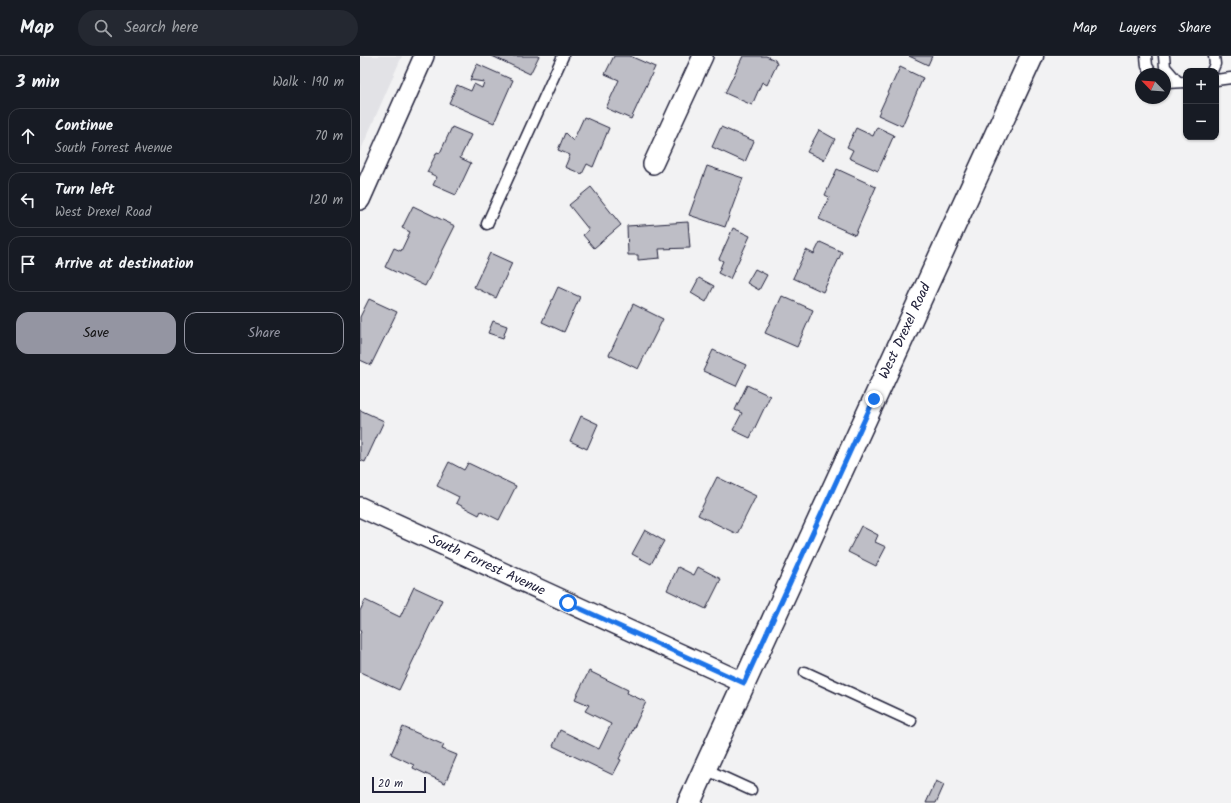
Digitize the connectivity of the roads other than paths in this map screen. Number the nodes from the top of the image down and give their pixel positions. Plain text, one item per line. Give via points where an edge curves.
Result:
1 (424, 56) edge
2 (563, 56) edge
3 (703, 56) edge
4 (1032, 56) edge
5 (1146, 56) edge
6 (1164, 56) edge
7 (1214, 56) edge
8 (1148, 68) edge
9 (1213, 68) edge
10 (1231, 78) edge
11 (1219, 80) edge
12 (1182, 82) edge
13 (1171, 83) edge
14 (653, 164) dead end
15 (360, 200) edge
16 (487, 224) dead end
17 (360, 508) edge
18 (805, 672) dead end
19 (744, 683) junction
20 (911, 721) dead end
21 (705, 769) junction
22 (751, 790) dead end
23 (689, 803) edge

1 - 15 street
2 - 16 lane
3 - 14 street
4 - 19 street, West Drexel Road
5 - 8 lane
6 - 12 lane via 1165,67
7 - 9 lane
10 - 11 lane
12 - 13 lane
17 - 19 street, South Forrest Avenue
18 - 20 lane
19 - 21 street, West Drexel Road
21 - 22 lane
21 - 23 street, West Drexel Road

